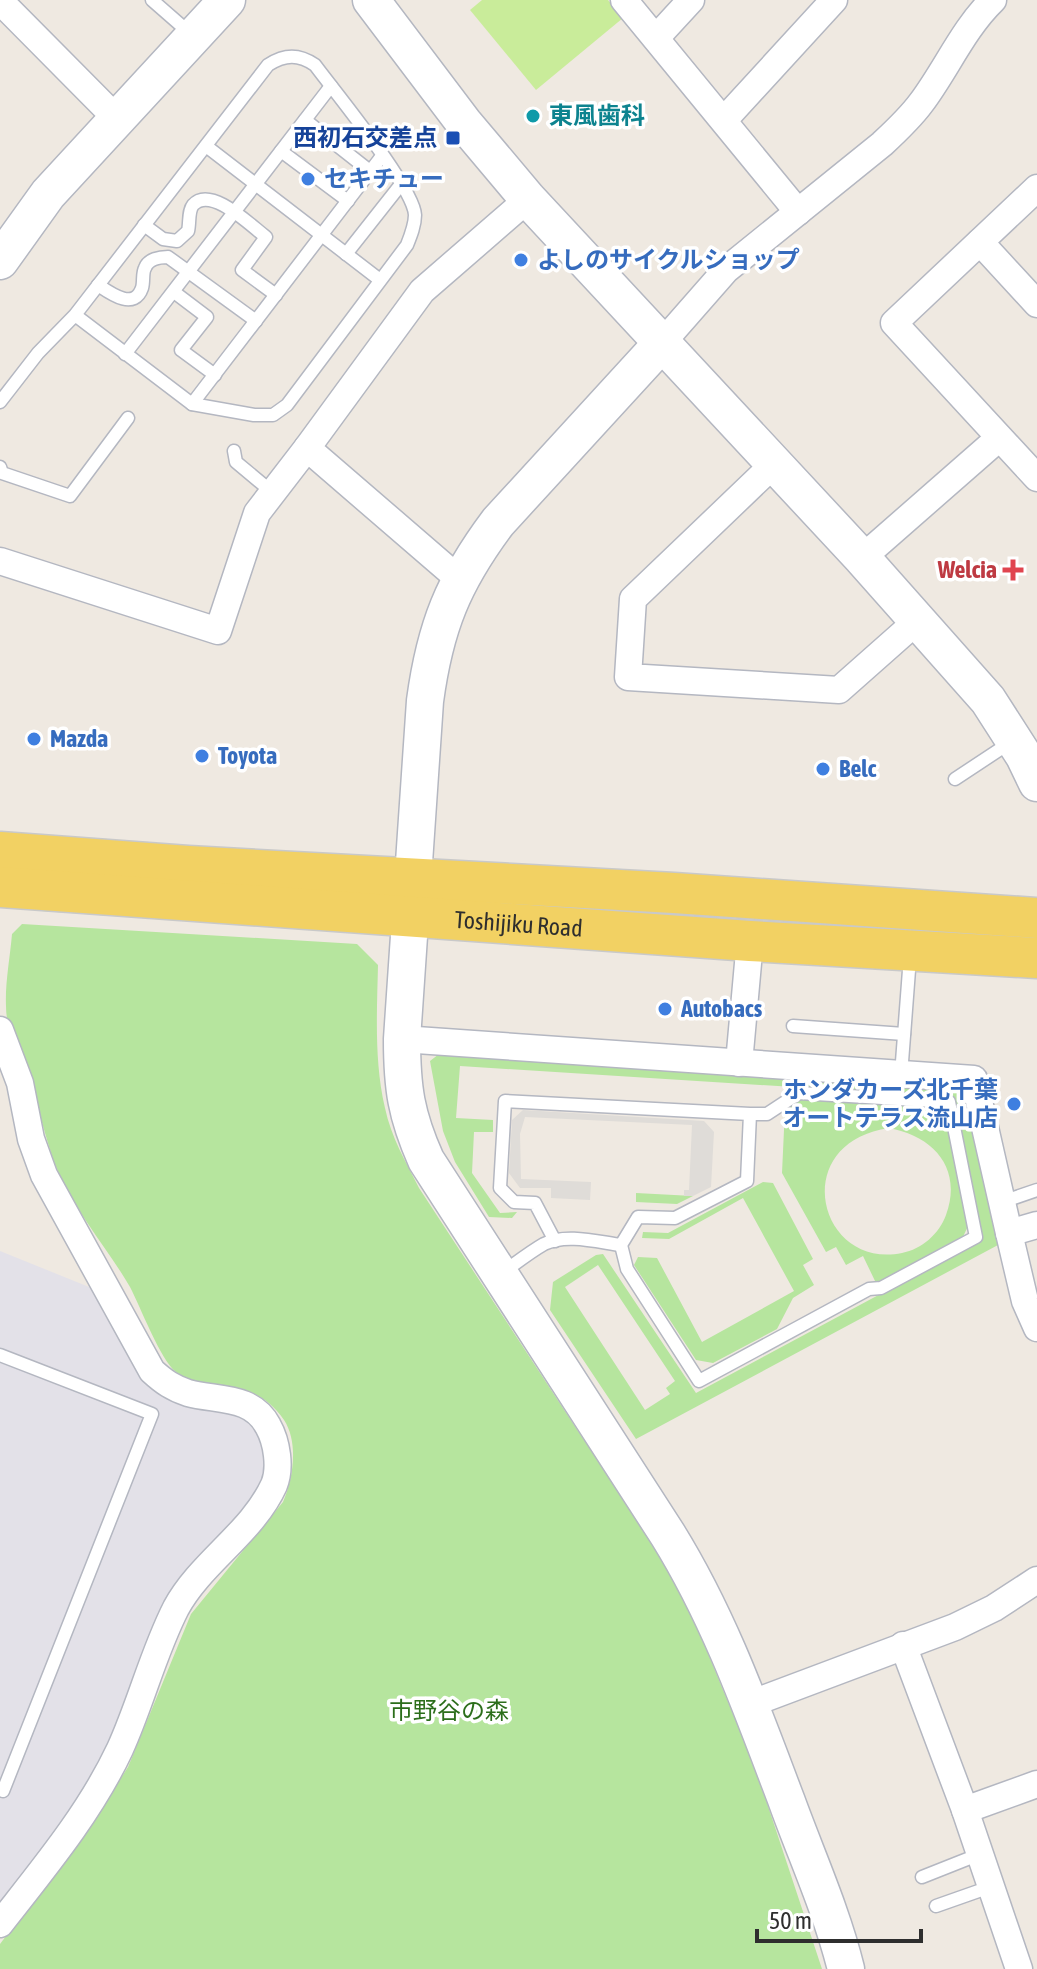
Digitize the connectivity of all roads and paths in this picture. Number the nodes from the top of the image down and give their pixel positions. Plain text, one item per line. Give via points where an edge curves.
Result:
1 (152, 0) edge
2 (227, 0) edge
3 (371, 0) edge
4 (624, 0) edge
5 (691, 0) edge
6 (834, 0) edge
7 (993, 0) edge
8 (0, 1) edge
9 (194, 37) junction
10 (656, 38) junction
11 (331, 86) junction
12 (118, 120) junction
13 (305, 120) junction
14 (724, 120) junction
15 (206, 146) junction
16 (281, 151) junction
17 (382, 156) junction
18 (371, 172) junction
19 (402, 183) junction
20 (256, 185) junction
21 (1037, 188) edge
22 (528, 199) junction
23 (348, 201) junction
24 (798, 212) junction
25 (234, 213) junction
26 (144, 225) junction
27 (322, 235) junction
28 (980, 242) junction
29 (346, 254) junction
30 (0, 261) edge
31 (189, 272) junction
32 (380, 280) junction
33 (98, 285) junction
34 (174, 292) junction
35 (276, 295) junction
36 (1037, 304) edge
37 (75, 315) junction
38 (256, 321) junction
39 (662, 343) junction
40 (125, 354) junction
41 (215, 375) junction
42 (0, 402) edge
43 (192, 404) junction
44 (128, 418) dead end
45 (999, 438) junction
46 (307, 448) junction
47 (234, 451) dead end
48 (773, 465) junction
49 (0, 467) edge
50 (1037, 478) edge
51 (272, 492) junction
52 (862, 558) junction
53 (0, 561) edge
54 (460, 580) junction
55 (917, 621) junction
56 (1013, 740) junction
57 (955, 779) dead end
58 (1037, 783) edge
59 (0, 852) edge
60 (0, 887) edge
61 (412, 897) junction
62 (1037, 918) edge
63 (750, 941) junction
64 (910, 950) junction
65 (1037, 958) edge
66 (793, 1026) dead end
67 (0, 1030) edge
68 (904, 1034) junction
69 (402, 1039) junction
70 (739, 1063) junction
71 (901, 1076) junction
72 (750, 1114) junction
73 (1037, 1190) edge
74 (1002, 1202) junction
75 (1037, 1225) edge
76 (1009, 1233) junction
77 (555, 1241) junction
78 (621, 1245) junction
79 (499, 1275) junction
80 (1037, 1328) edge
81 (0, 1355) edge
82 (1037, 1580) edge
83 (903, 1645) junction
84 (750, 1704) junction
85 (1037, 1784) edge
86 (0, 1790) edge
87 (965, 1810) junction
88 (980, 1854) junction
89 (922, 1877) dead end
90 (990, 1887) junction
91 (936, 1906) dead end
92 (0, 1924) edge
93 (846, 1969) edge
94 (1019, 1969) edge

1 - 9 lane
2 - 9 street
3 - 22 street
4 - 10 street
5 - 10 street
6 - 14 street
7 - 24 street via 902,125
8 - 12 street
9 - 12 street
10 - 14 street
11 - 13 lane
11 - 15 lane via 305,59 280,57 268,65
11 - 17 lane
12 - 30 street via 48,194
13 - 16 lane
13 - 18 lane
14 - 24 street
15 - 20 lane
15 - 26 lane
16 - 20 lane
16 - 23 lane
17 - 18 lane
17 - 19 lane
18 - 23 lane
19 - 29 lane
19 - 32 lane via 415,213 414,228
20 - 25 lane
20 - 27 lane
21 - 28 street
22 - 39 street
22 - 46 street via 422,291
23 - 27 lane
24 - 39 street via 726,270
25 - 26 lane via 214,200 202,200 191,210 188,231 177,241 163,239
25 - 31 lane
25 - 35 lane via 266,237 242,270
26 - 33 lane
27 - 29 lane
27 - 35 lane
28 - 36 street
28 - 45 street via 894,323
29 - 32 lane
31 - 33 lane via 175,260 159,257 145,268 140,294 119,299
31 - 34 lane
31 - 38 lane
32 - 43 lane via 287,405 273,415
33 - 37 lane
34 - 40 lane
34 - 41 lane via 207,317 181,350
35 - 38 lane
37 - 40 lane
37 - 42 lane
38 - 41 lane
39 - 48 street
39 - 54 street via 498,522
40 - 43 lane
41 - 43 lane
44 - 49 lane via 70,496 2,473
45 - 50 street
45 - 52 street
46 - 51 street
46 - 54 street
47 - 51 lane via 236,462
48 - 52 street
48 - 55 street via 633,599 628,677 839,690
51 - 53 street via 257,513 218,631
52 - 55 street
54 - 61 street via 439,628 429,670
55 - 56 street via 988,700
56 - 57 lane
56 - 58 street
59 - 61 main road, Toshijiku Road via 188,866
60 - 61 main road, Toshijiku Road
61 - 62 main road, Toshijiku Road via 674,893
61 - 63 main road, Toshijiku Road
61 - 69 street
63 - 64 main road, Toshijiku Road
63 - 70 street
64 - 65 main road, Toshijiku Road
64 - 68 lane
66 - 68 lane
67 - 92 street via 44,1175 152,1371 167,1385 241,1402 258,1413 275,1443 277,1464 263,1505 177,1607 95,1797
68 - 71 lane
69 - 70 street
69 - 79 street via 402,1076 414,1131 426,1160
70 - 71 street
71 - 74 street via 974,1079
72 - 77 lane via 505,1101 500,1188 514,1202 535,1203
72 - 78 lane via 747,1181 675,1218 638,1217
72 - 78 lane via 767,1114 799,1093 949,1102 976,1237 699,1381 627,1269
73 - 74 lane
74 - 76 street
75 - 76 street
76 - 80 street
77 - 78 lane
77 - 79 lane
79 - 84 street via 682,1557
81 - 86 lane via 152,1414
82 - 83 street via 955,1627
83 - 84 street
83 - 87 street
84 - 93 street
85 - 87 street
87 - 88 street
88 - 89 lane
88 - 90 street
90 - 91 lane
90 - 94 street

